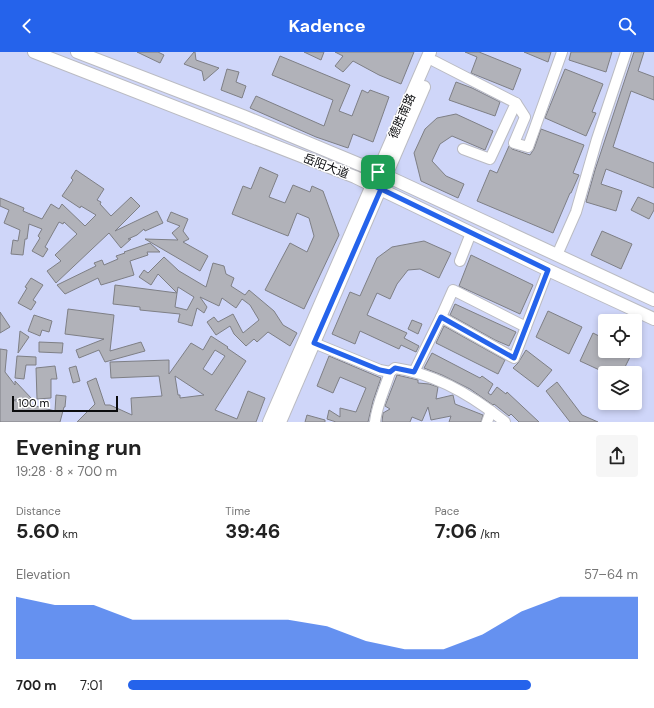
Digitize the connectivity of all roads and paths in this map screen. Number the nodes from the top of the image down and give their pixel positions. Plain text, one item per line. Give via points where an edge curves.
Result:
1 (34, 52) edge
2 (77, 52) edge
3 (562, 52) edge
4 (626, 52) edge
5 (434, 55) edge
6 (516, 102) junction
7 (463, 149) dead end
8 (382, 174) junction
9 (376, 187) junction
10 (471, 233) junction
11 (557, 255) junction
12 (460, 261) dead end
13 (548, 270) junction
14 (452, 282) dead end
15 (654, 300) edge
16 (441, 317) junction
17 (654, 319) edge
18 (526, 327) junction
19 (314, 343) junction
20 (390, 372) junction
21 (414, 372) junction
22 (491, 411) junction
23 (269, 422) edge
24 (280, 422) edge
25 (375, 422) edge
26 (487, 422) edge
27 (505, 422) edge

1 - 9 main road, 岳阳大道
2 - 8 main road, 岳阳大道 via 243,116
3 - 6 street via 528,146 514,143 525,117
4 - 11 street via 576,212
5 - 6 street
5 - 8 main road, 德胜南路
6 - 7 street via 490,159
8 - 9 main road, 德胜南路
8 - 11 main road, 岳阳大道
9 - 10 main road, 岳阳大道
9 - 19 main road, 德胜南路
9 - 23 main road, 德胜南路
10 - 12 street
10 - 13 main road, 岳阳大道
11 - 15 main road, 岳阳大道
13 - 17 main road, 岳阳大道
13 - 18 street
14 - 21 street
16 - 18 street via 453,290
16 - 18 street via 514,358
16 - 21 street
19 - 20 street
19 - 24 main road, 德胜南路
20 - 21 street via 395,368
20 - 25 street
21 - 22 street via 448,384
22 - 26 street
22 - 27 street

